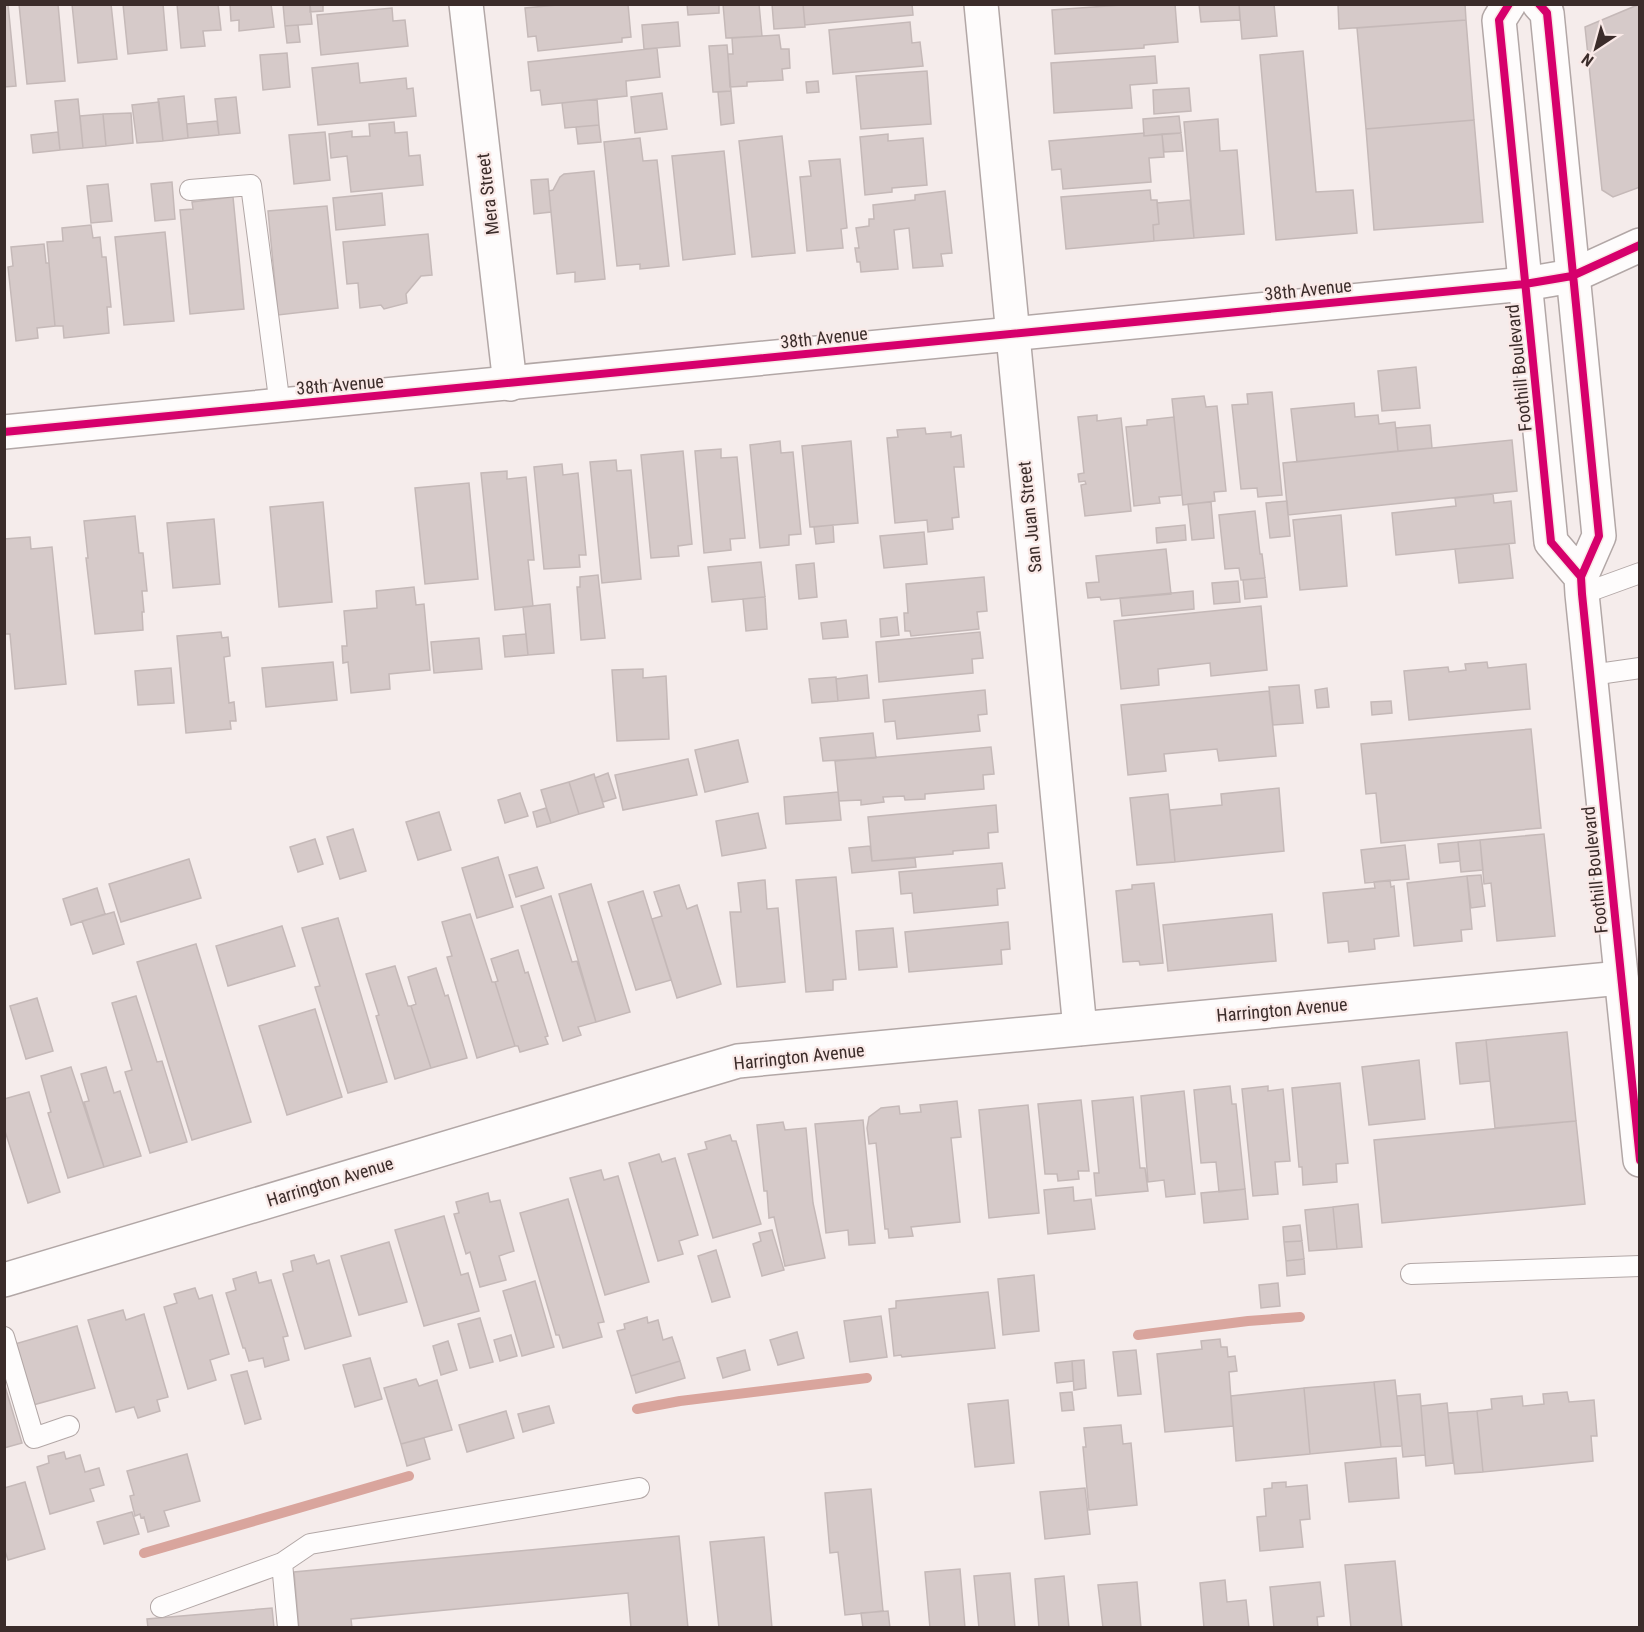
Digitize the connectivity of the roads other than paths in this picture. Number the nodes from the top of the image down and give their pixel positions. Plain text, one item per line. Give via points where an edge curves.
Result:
1 (466, 4) edge
2 (981, 4) edge
3 (1509, 4) edge
4 (1539, 4) edge
5 (190, 190) dead end
6 (1640, 245) edge
7 (1572, 276) junction
8 (1525, 284) junction
9 (1012, 334) junction
10 (510, 384) junction
11 (280, 406) junction
12 (4, 432) edge
13 (1638, 574) edge
14 (1581, 586) junction
15 (1640, 668) edge
16 (1591, 675) junction
17 (1621, 978) junction
18 (1080, 1029) junction
19 (1640, 1160) edge
20 (1640, 1266) edge
21 (1411, 1274) dead end
22 (4, 1280) edge
23 (4, 1337) edge
24 (69, 1426) dead end
25 (639, 1488) dead end
26 (282, 1563) junction
27 (160, 1607) dead end
28 (288, 1628) edge

1 - 10 street, Mera Street
2 - 9 street, San Juan Street
3 - 8 street, Foothill Boulevard via 1499,20
4 - 7 street via 1546,13
5 - 11 lane via 251,185
6 - 7 street, 38th Avenue
7 - 8 street, 38th Avenue
7 - 14 street via 1599,536
8 - 9 street, 38th Avenue
8 - 14 street, Foothill Boulevard via 1551,542
9 - 10 street, 38th Avenue
9 - 18 street, San Juan Street
10 - 11 street, 38th Avenue
11 - 12 street, 38th Avenue
13 - 14 lane
14 - 16 street, Foothill Boulevard
15 - 16 lane
16 - 17 street, Foothill Boulevard
17 - 18 street, Harrington Avenue
17 - 19 street, Foothill Boulevard
18 - 22 street, Harrington Avenue via 738,1061
20 - 21 lane
23 - 24 lane via 34,1438
25 - 26 lane via 310,1544
26 - 27 lane
26 - 28 lane

